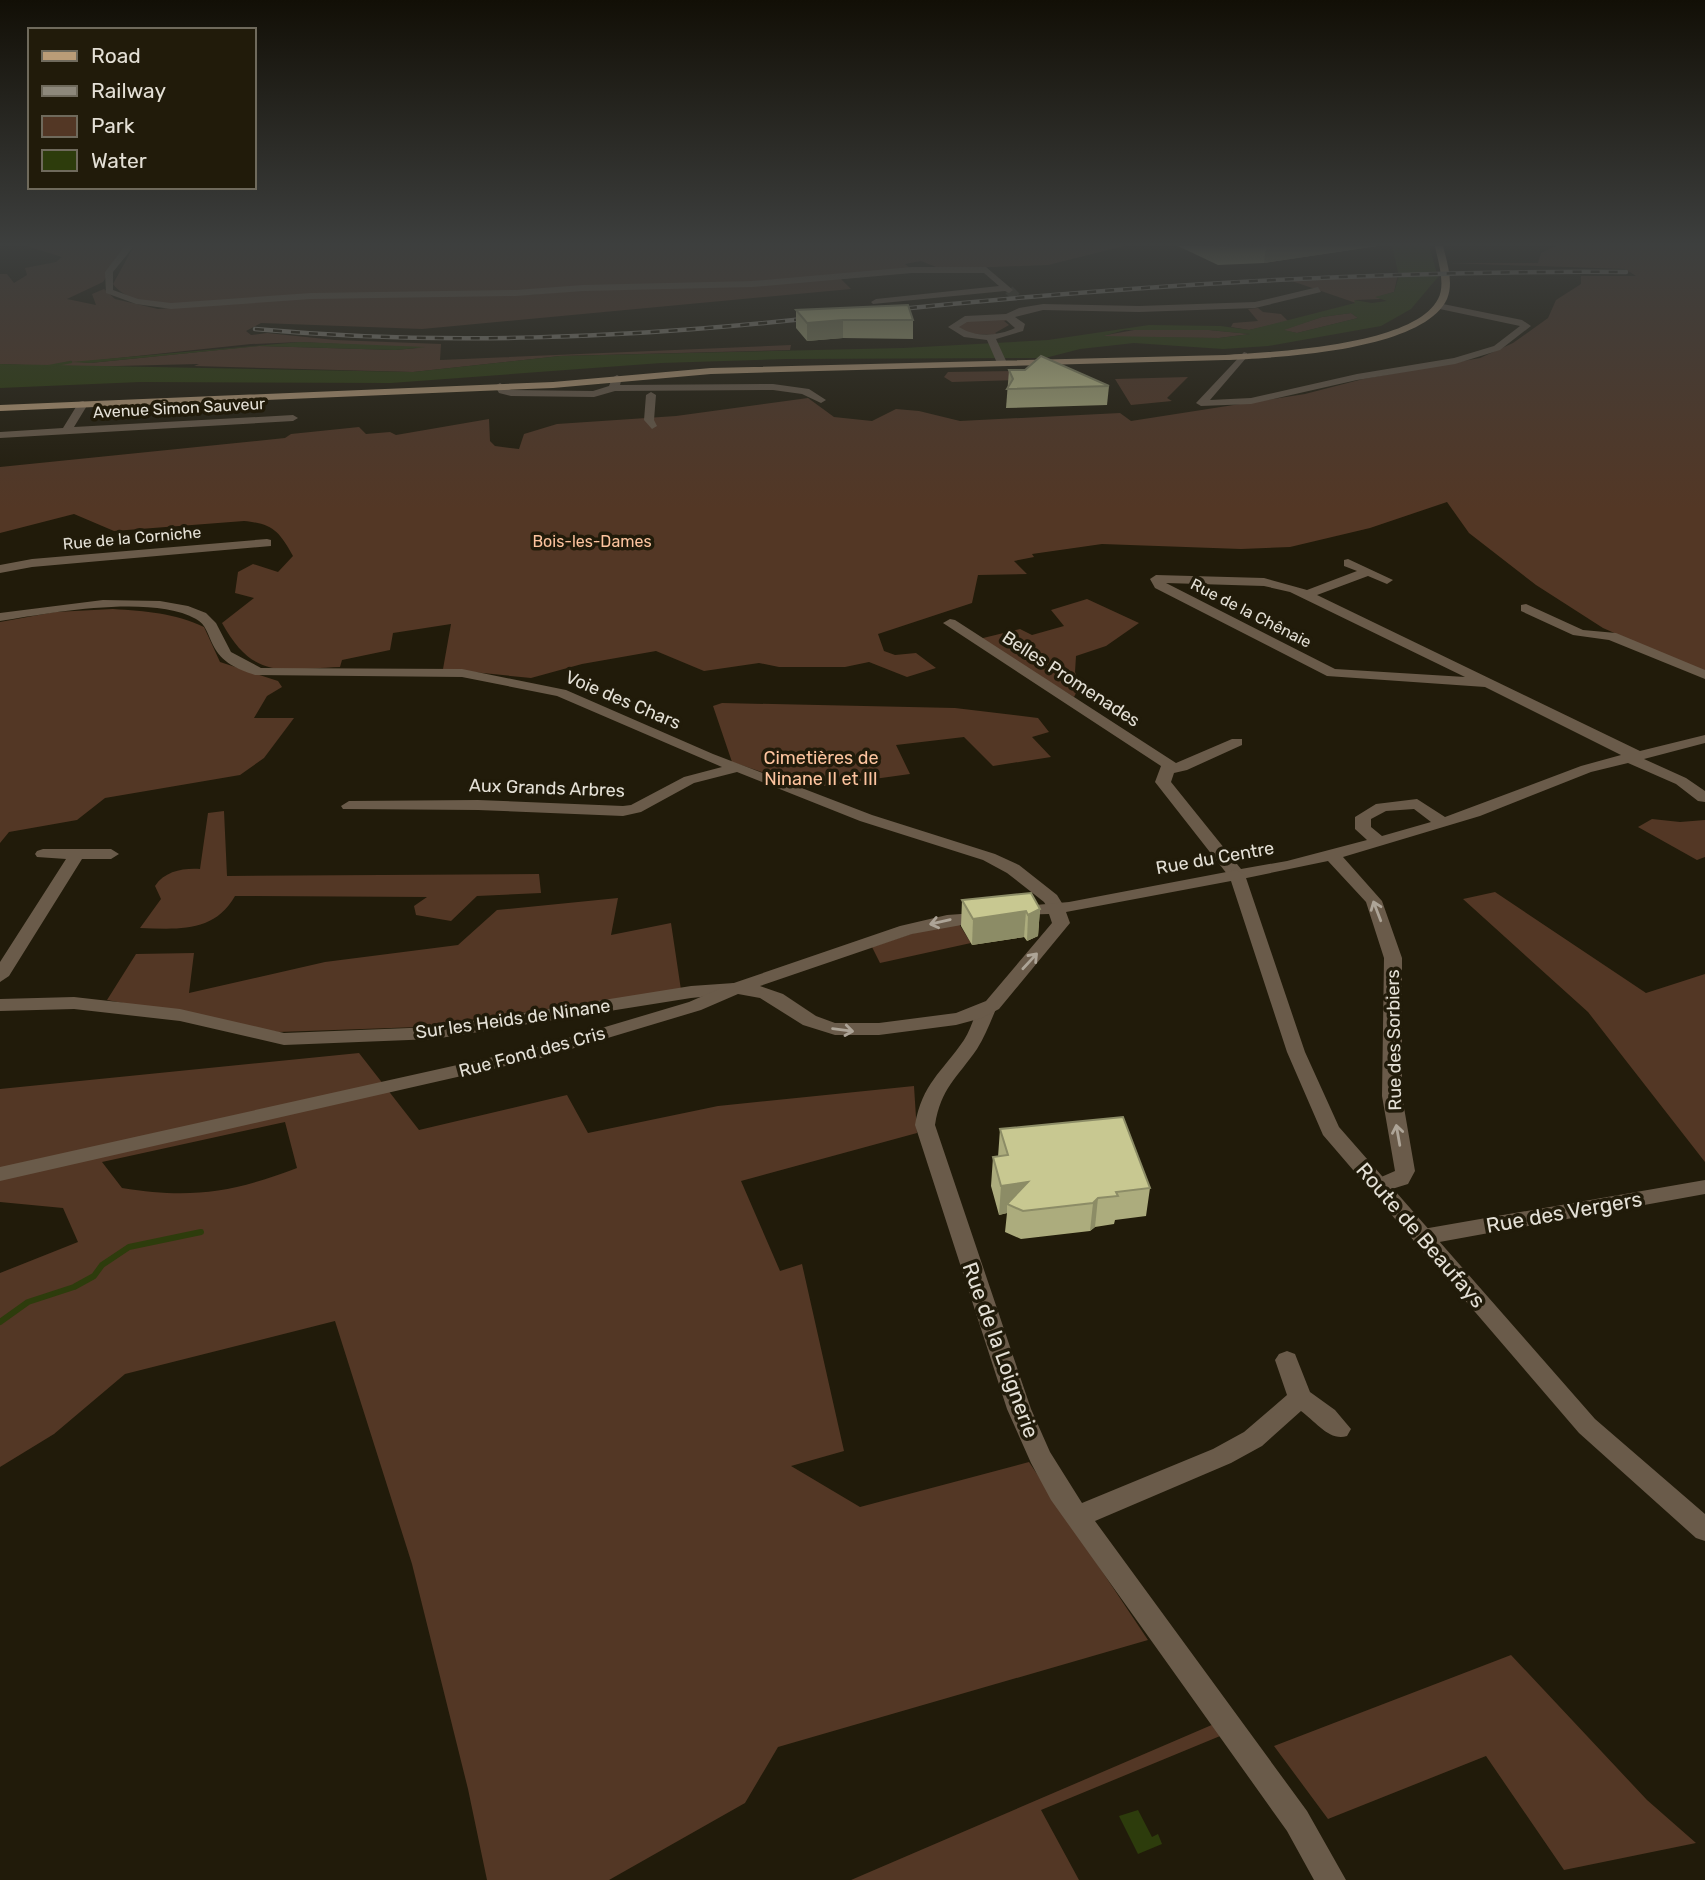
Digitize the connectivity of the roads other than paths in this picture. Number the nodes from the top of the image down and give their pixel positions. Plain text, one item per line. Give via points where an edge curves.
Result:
1 (962, 334) edge
2 (1008, 334) edge
3 (1385, 334) edge
4 (1517, 334) edge
5 (991, 340) junction
6 (1244, 355) junction
7 (1001, 361) junction
8 (615, 383) junction
9 (500, 386) junction
10 (711, 389) junction
11 (603, 393) junction
12 (651, 395) junction
13 (821, 400) dead end
14 (83, 404) junction
15 (0, 408) edge
16 (293, 418) dead end
17 (652, 426) dead end
18 (67, 431) junction
19 (0, 435) edge
20 (267, 543) dead end
21 (1348, 563) dead end
22 (0, 569) edge
23 (1367, 572) junction
24 (1387, 580) dead end
25 (1306, 595) junction
26 (1526, 608) dead end
27 (0, 617) edge
28 (950, 623) dead end
29 (1705, 675) edge
30 (1485, 683) junction
31 (1705, 739) edge
32 (1237, 742) dead end
33 (1632, 756) junction
34 (736, 768) junction
35 (1169, 769) junction
36 (1704, 798) edge
37 (349, 806) dead end
38 (1443, 823) junction
39 (1380, 842) junction
40 (43, 853) dead end
41 (77, 854) junction
42 (111, 854) dead end
43 (1331, 854) junction
44 (1237, 875) junction
45 (1056, 908) junction
46 (793, 968) junction
47 (0, 976) edge
48 (734, 989) junction
49 (784, 1000) junction
50 (0, 1005) edge
51 (988, 1009) junction
52 (944, 1020) junction
53 (976, 1035) junction
54 (0, 1174) edge
55 (1379, 1186) junction
56 (1705, 1187) edge
57 (1423, 1237) junction
58 (1287, 1360) dead end
59 (1300, 1398) junction
60 (1339, 1430) dead end
61 (1079, 1516) junction
62 (1705, 1531) edge
63 (1331, 1880) edge

1 - 5 street
2 - 5 street
3 - 6 main road via 1296,351
4 - 6 street via 1508,342 1455,361 1251,401 1201,403
5 - 7 street
6 - 7 main road
7 - 8 main road via 683,372
8 - 9 main road
8 - 10 street
8 - 11 street
9 - 11 street via 511,393
9 - 14 main road
10 - 12 street
10 - 13 street via 789,388
11 - 12 street
12 - 17 street
14 - 15 main road
14 - 18 street, Avenue Simon Sauveur
16 - 18 street, Avenue Simon Sauveur
18 - 19 street, Avenue Simon Sauveur
20 - 22 street, Rue de la Corniche
21 - 23 street
23 - 24 street
23 - 25 street
25 - 30 street, Rue de la Chênaie
25 - 30 street, Rue de la Chênaie via 1264,582 1156,579 1332,673
26 - 29 street via 1563,627 1611,636
27 - 34 street, Voie des Chars via 117,604 185,610 214,627 223,652 260,672 462,673 512,681 561,693
28 - 35 street, Belles Promenades
30 - 33 street, Rue de la Chênaie
31 - 33 street, Rue du Centre
32 - 35 street
33 - 36 street, Rue de la Chênaie
33 - 38 street, Rue du Centre
34 - 37 street, Aux Grands Arbres via 689,780 623,811 463,804
34 - 45 street, Voie des Chars via 904,832 989,857 1013,869
35 - 44 street via 1163,782
38 - 39 street, Rue du Centre
38 - 39 street via 1417,804 1382,807 1363,817 1363,829
39 - 43 street, Rue du Centre
40 - 41 street
41 - 42 street
41 - 47 street
43 - 44 street, Rue du Centre
55 -> 43 street, Rue des Sorbiers via 1401,1179 1405,1171 1392,1096 1393,958 1374,901
44 - 45 street, Rue du Centre
44 - 55 street, Route de Beaufays via 1296,1052 1330,1130
45 -> 46 street, Rue Fond des Cris via 947,920
51 -> 45 street, Rue de la Loignerie via 1060,923
46 - 48 street, Rue Fond des Cris
46 - 49 street via 786,978
48 - 49 street via 766,992
48 - 50 street, Sur les Heids de Ninane via 434,1033 284,1039 180,1015 74,1003
48 - 54 street, Rue Fond des Cris via 695,1006 541,1052
49 -> 52 street via 820,1026 836,1030
51 - 52 street
51 - 53 street, Rue de la Loignerie
52 - 53 street via 962,1022
53 - 61 street, Rue de la Loignerie via 938,1082 927,1102 925,1125 1019,1409 1060,1493
55 - 57 street, Route de Beaufays
56 - 57 street, Rue des Vergers
57 - 62 street, Route de Beaufays via 1587,1426
58 - 59 street
59 - 60 street
59 - 61 street via 1253,1438 1222,1456
61 - 63 street, Rue de la Loignerie via 1297,1821

